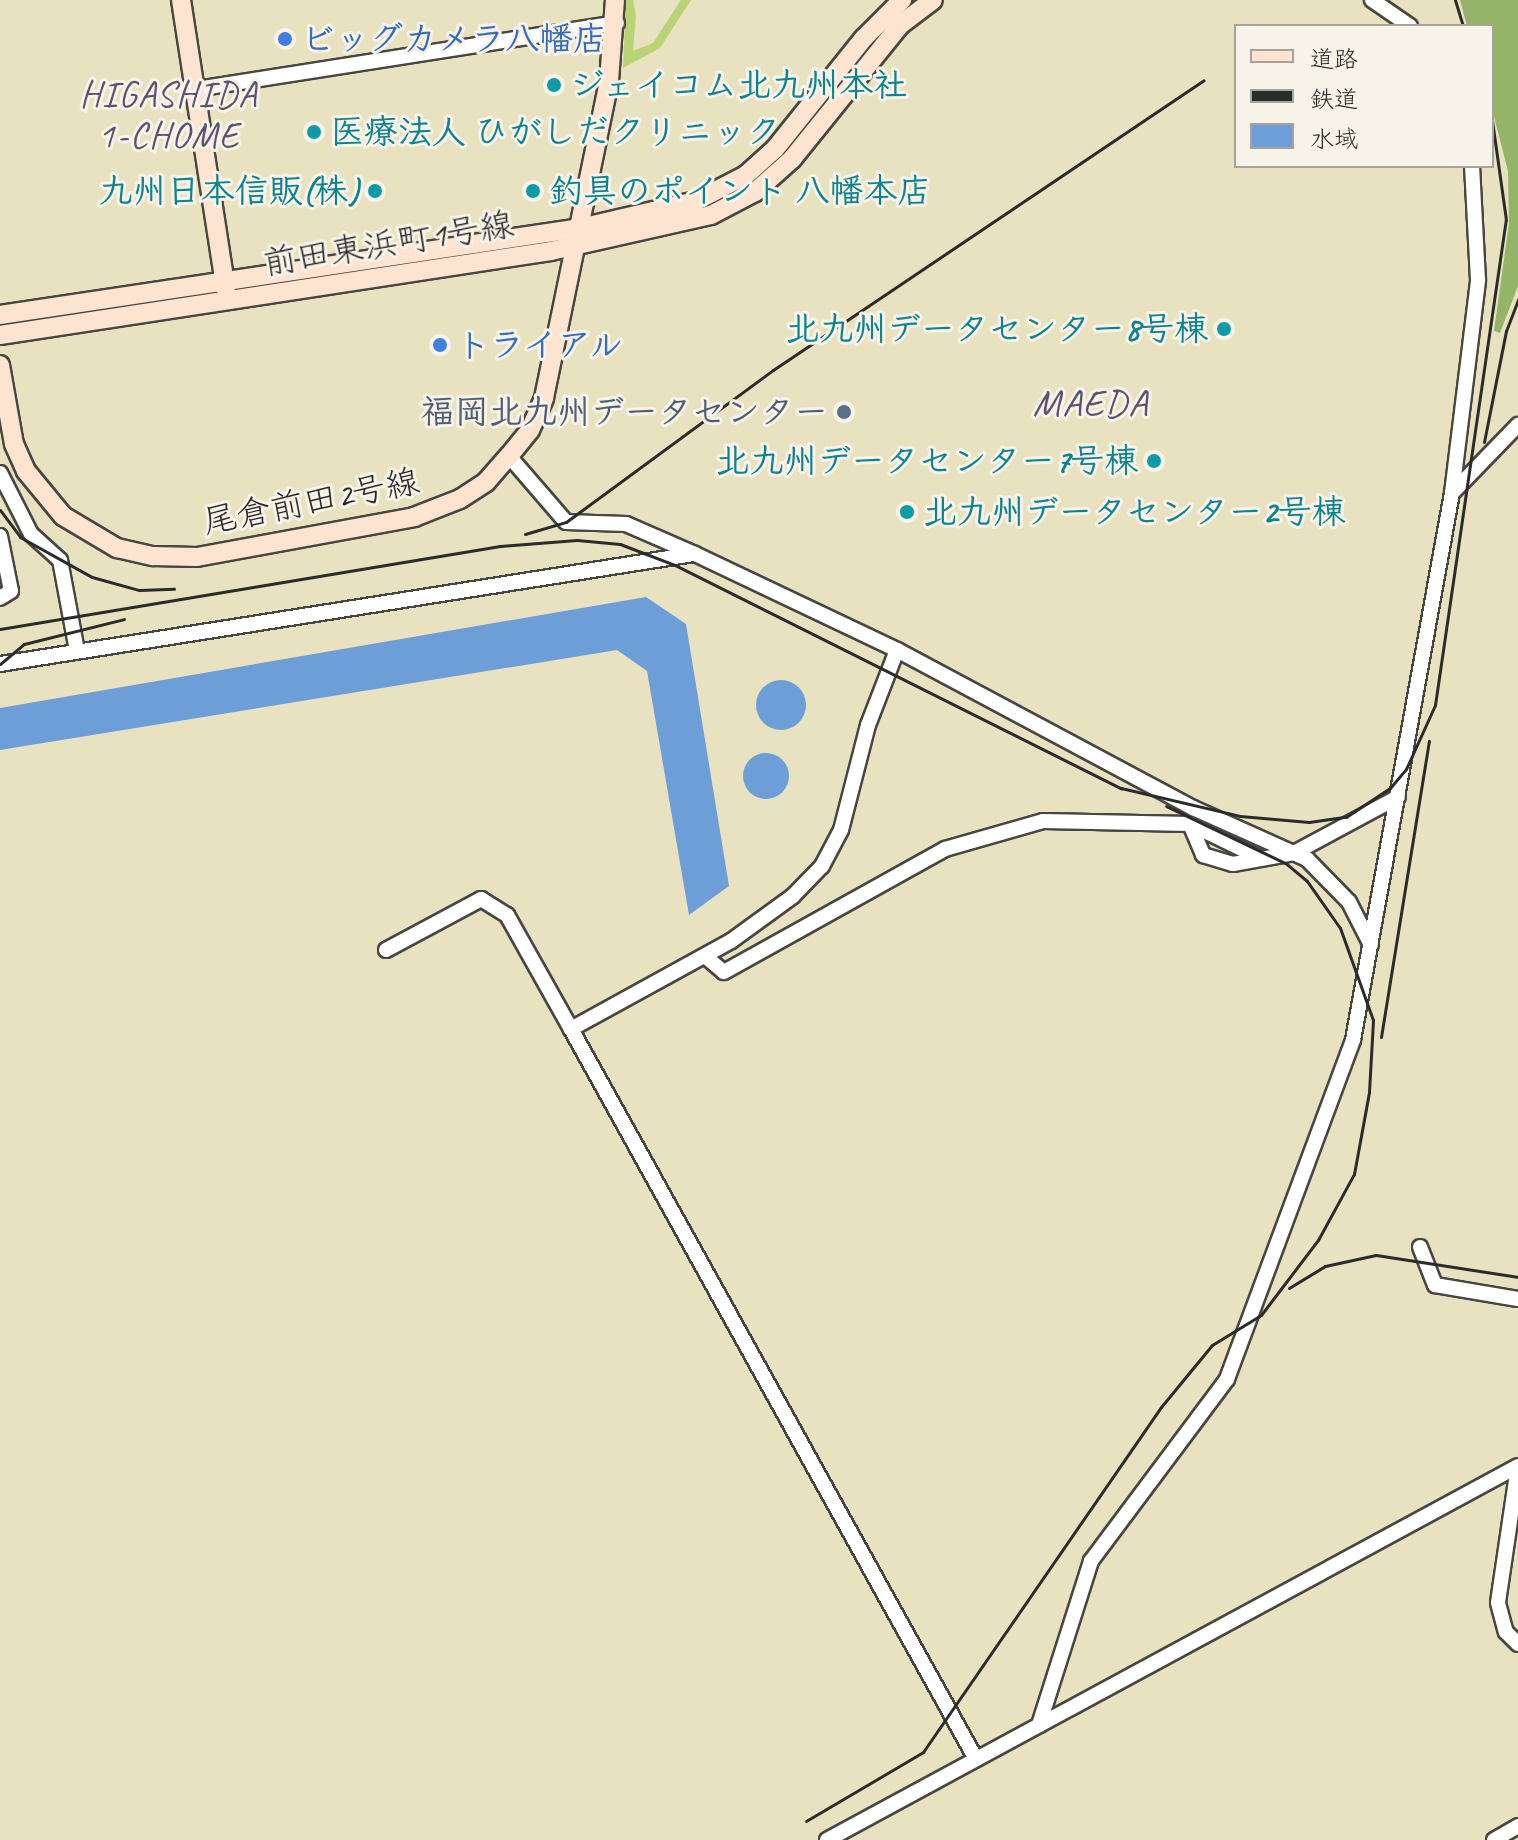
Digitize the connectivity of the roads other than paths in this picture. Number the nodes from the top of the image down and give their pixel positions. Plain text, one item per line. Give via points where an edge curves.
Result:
1 (181, 0) edge
2 (615, 0) edge
3 (902, 0) edge
4 (933, 0) edge
5 (1372, 0) edge
6 (617, 23) junction
7 (1407, 24) edge
8 (196, 89) junction
9 (1472, 168) edge
10 (578, 237) junction
11 (225, 281) junction
12 (228, 301) junction
13 (2, 324) edge
14 (0, 365) edge
15 (1518, 425) edge
16 (509, 456) junction
17 (0, 474) edge
18 (1452, 493) junction
19 (0, 536) edge
20 (695, 554) junction
21 (0, 598) edge
22 (897, 650) junction
23 (77, 651) junction
24 (0, 664) edge
25 (1398, 797) junction
26 (1190, 824) junction
27 (1294, 853) junction
28 (1260, 858) junction
29 (1372, 945) junction
30 (386, 950) dead end
31 (706, 957) junction
32 (571, 1029) junction
33 (1420, 1247) dead end
34 (1518, 1299) edge
35 (1518, 1467) edge
36 (1518, 1644) edge
37 (1039, 1725) junction
38 (976, 1759) junction
39 (1518, 1826) edge
40 (827, 1840) edge
41 (1494, 1840) edge

1 - 8 street
2 - 6 street, 尾倉前田2号線
3 - 10 street, 前田東浜町1号線 via 864,38 775,149 746,175 696,201
4 - 10 street, 前田東浜町1号線 via 900,25 792,159 755,192 711,215 667,228
5 - 7 street
6 - 8 street
6 - 10 street, 尾倉前田2号線
8 - 11 street
9 - 18 street via 1478,280
10 - 11 street, 前田東浜町1号線
10 - 12 street, 前田東浜町1号線
10 - 16 street, 尾倉前田2号線 via 544,398 530,430
11 - 12 street
11 - 13 street, 前田東浜町1号線
12 - 13 street, 前田東浜町1号線
14 - 16 street, 尾倉前田2号線 via 14,444 42,493 90,536 153,556 197,557 432,512 486,482
15 - 18 street
16 - 20 street via 566,522 626,524
17 - 23 street via 31,534 60,560
18 - 25 street
19 - 21 street via 11,591
20 - 22 street
20 - 23 street
22 - 27 street via 1181,802
22 - 31 street via 868,725 841,830 822,866 793,896
23 - 24 street
25 - 27 street
25 - 29 street
26 - 28 street
26 - 28 street via 1203,855 1233,864
26 - 31 street via 1043,821 1000,830 945,849 724,972
27 - 28 street
27 - 29 street via 1349,902
29 - 37 street via 1353,1040 1227,1379 1091,1561
30 - 32 street via 481,899 507,915
31 - 32 street
32 - 38 street
33 - 34 street via 1435,1285
35 - 36 street via 1498,1603 1506,1632
35 - 37 street
37 - 38 street
38 - 40 street
39 - 41 street

